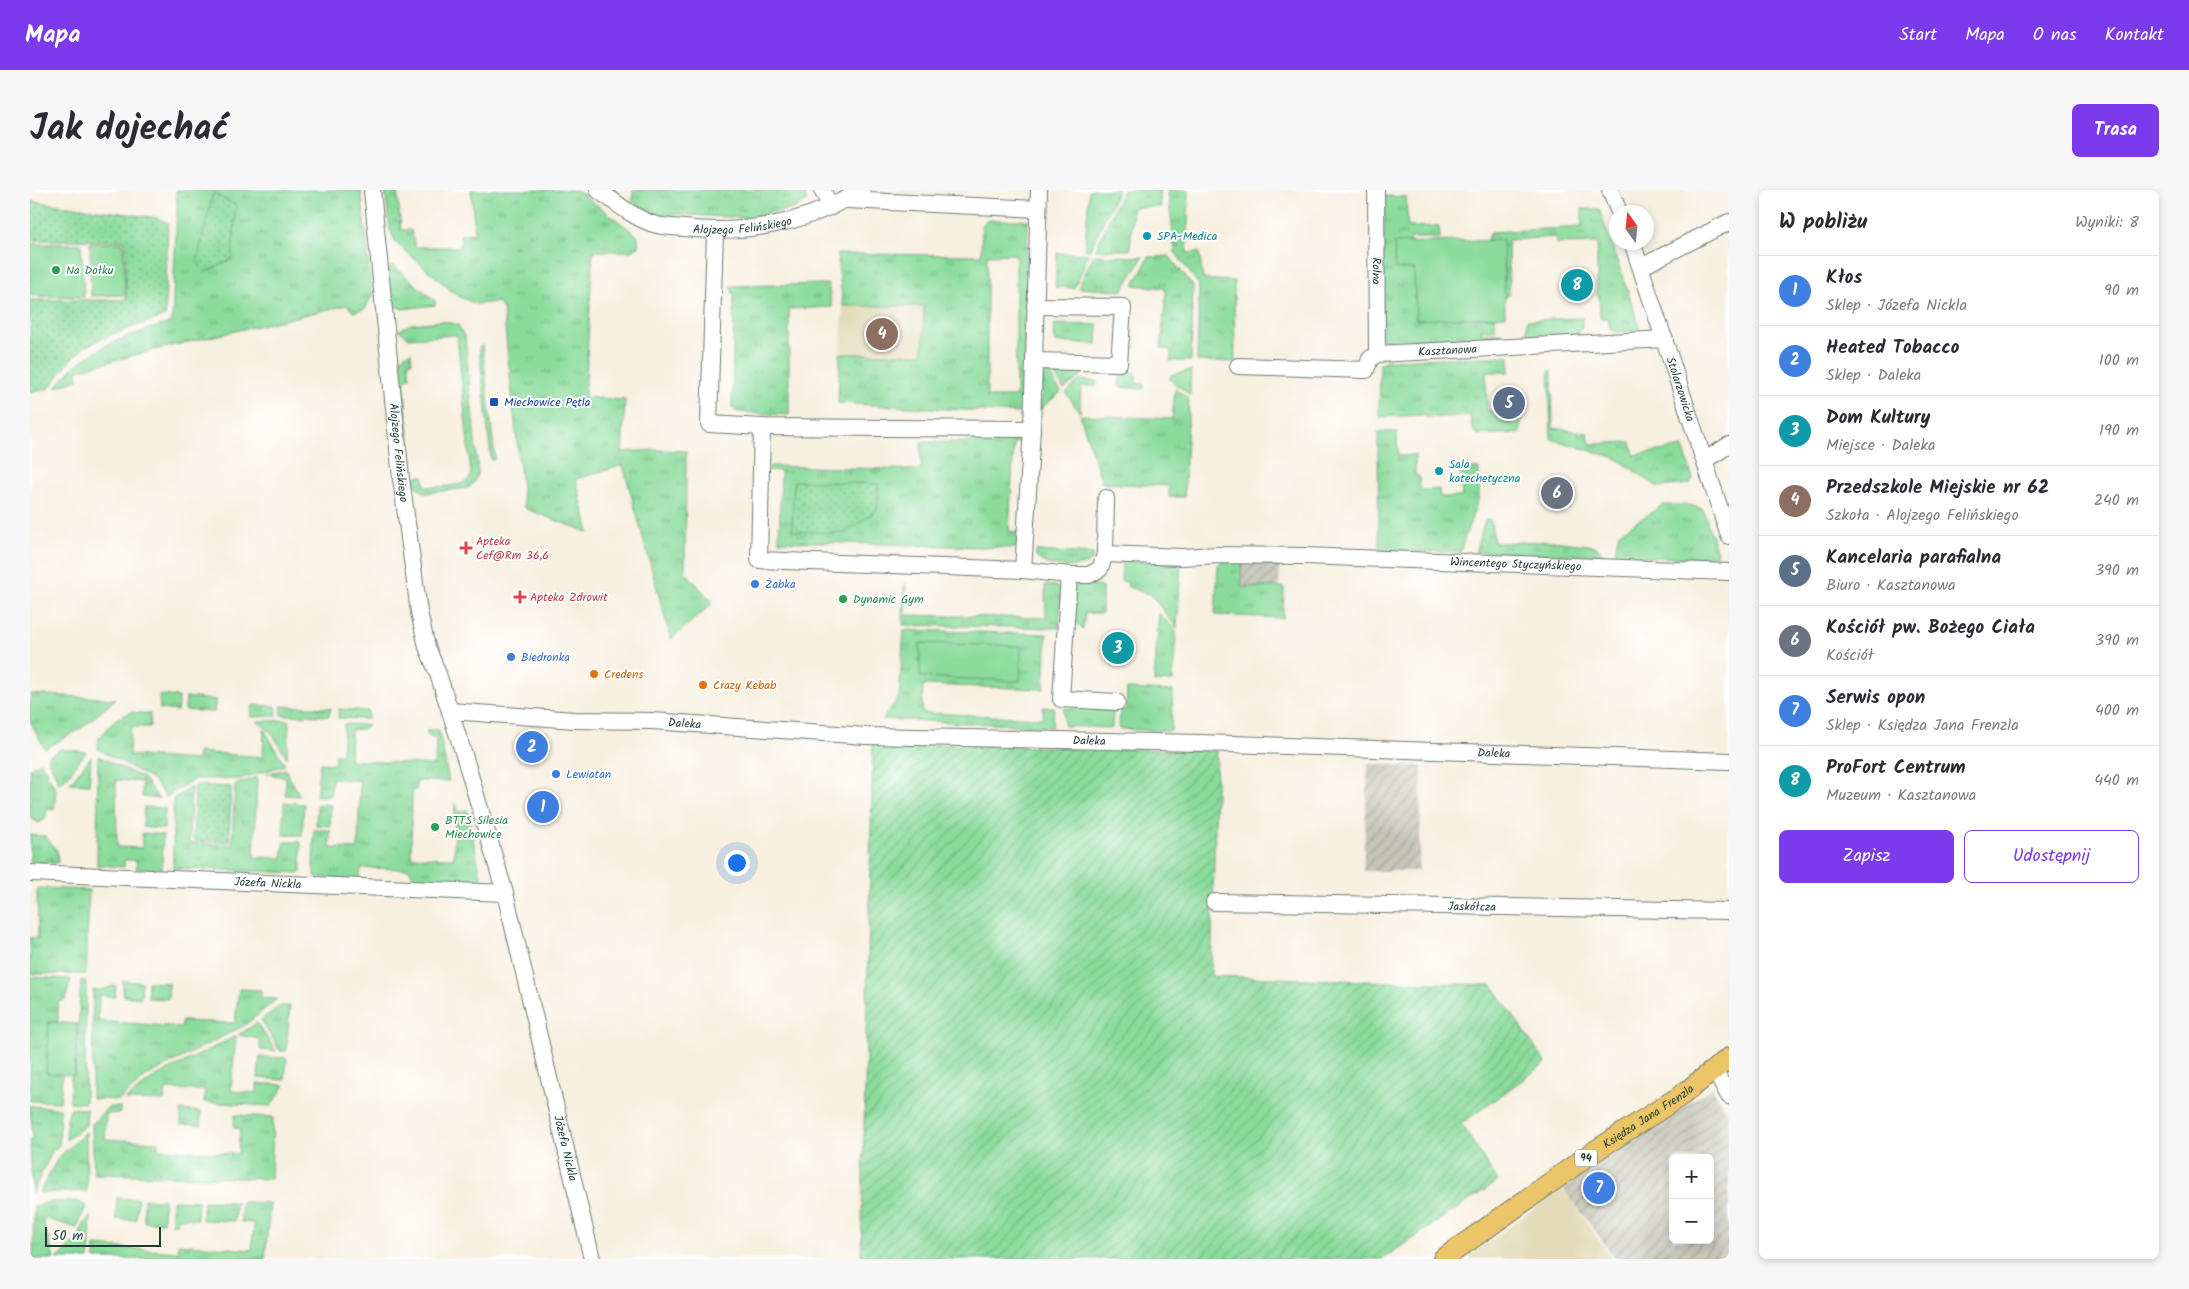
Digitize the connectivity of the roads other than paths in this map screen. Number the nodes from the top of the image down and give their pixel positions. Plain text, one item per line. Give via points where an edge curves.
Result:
1 (372, 190) edge
2 (598, 190) edge
3 (822, 190) edge
4 (861, 190) edge
5 (1039, 190) edge
6 (1376, 190) edge
7 (1610, 190) edge
8 (611, 195) edge
9 (838, 203) junction
10 (1616, 205) edge
11 (1038, 209) junction
12 (1729, 222) edge
13 (715, 232) junction
14 (1635, 250) edge
15 (1641, 267) junction
16 (1035, 306) junction
17 (1664, 339) junction
18 (1377, 354) junction
19 (1034, 361) junction
20 (1238, 366) dead end
21 (762, 427) junction
22 (1032, 429) junction
23 (1729, 446) edge
24 (1705, 460) junction
25 (1106, 498) dead end
26 (1729, 536) edge
27 (1105, 554) junction
28 (1022, 570) junction
29 (1729, 572) edge
30 (1069, 575) junction
31 (1118, 702) dead end
32 (450, 711) junction
33 (1729, 761) edge
34 (30, 873) edge
35 (505, 893) junction
36 (1214, 902) dead end
37 (1729, 911) edge
38 (1722, 1064) edge
39 (1729, 1096) edge
40 (592, 1259) edge
41 (1444, 1259) edge

1 - 32 street, Alojzego Felińskiego via 401,478 419,612
2 - 8 street, Alojzego Felińskiego
3 - 9 street
4 - 9 street, Alojzego Felińskiego
5 - 11 street
6 - 18 street, Rolna
7 - 10 street
8 - 13 street, Alojzego Felińskiego via 641,218 657,225
9 - 11 street
9 - 13 street, Alojzego Felińskiego via 766,226
11 - 16 street
12 - 15 street
13 - 21 street via 709,424
14 - 15 street, Stolarzowicka
15 - 17 street, Stolarzowicka
16 - 19 street
16 - 19 street via 1123,307 1120,363
17 - 18 street, Kasztanowa
17 - 24 street, Stolarzowicka
18 - 20 street via 1370,359 1366,370
19 - 22 street
21 - 22 street
21 - 28 street via 759,560
22 - 28 street
23 - 24 street
24 - 26 street, Stolarzowicka
25 - 27 street
27 - 29 street, Wincentego Styczyńskiego via 1304,556
27 - 30 street via 1100,569 1089,575
28 - 30 street
30 - 31 street via 1061,698
32 - 33 street, Daleka via 866,736
32 - 35 street, Józefa Nickla
34 - 35 street, Józefa Nickla
35 - 40 street, Józefa Nickla
36 - 37 street, Jaskółcza
38 - 39 street
38 - 41 main road, Księdza Jana Frenzla / 94

